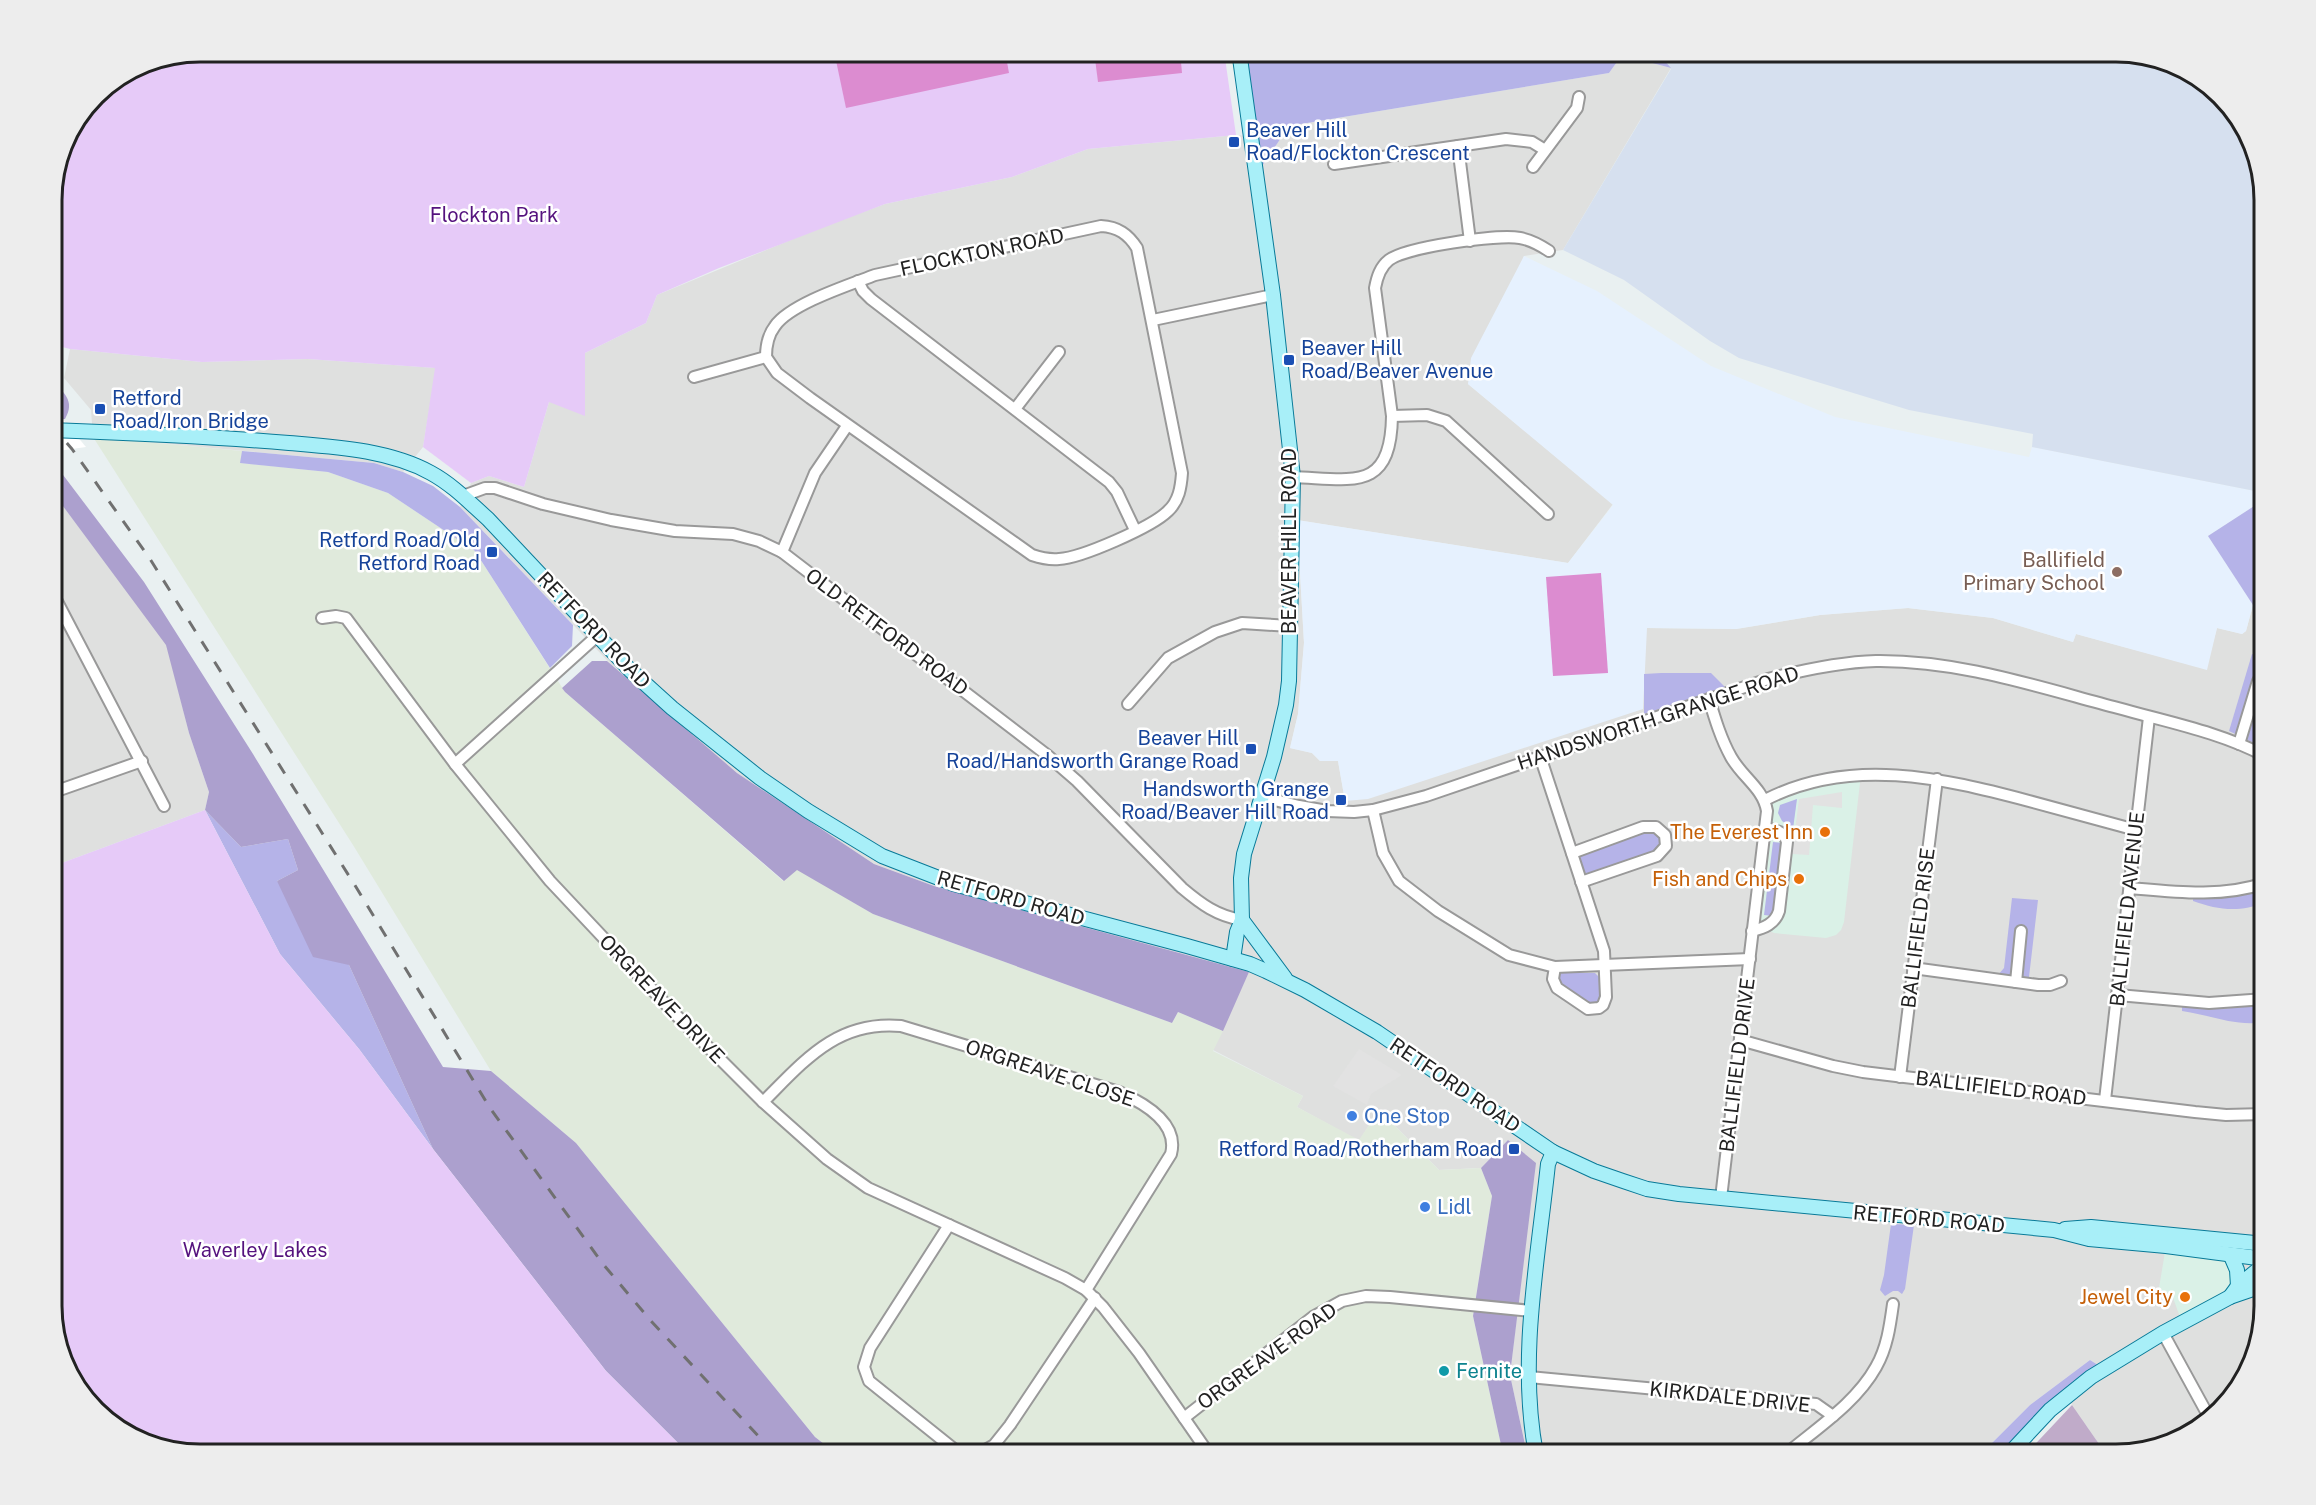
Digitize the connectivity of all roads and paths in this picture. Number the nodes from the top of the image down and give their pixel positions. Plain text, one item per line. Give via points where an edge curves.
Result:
1 (1240, 61) edge
2 (1579, 98) dead end
3 (1458, 146) junction
4 (1545, 150) junction
5 (1334, 164) dead end
6 (1533, 167) dead end
7 (1470, 241) junction
8 (1549, 251) dead end
9 (858, 281) junction
10 (1273, 295) junction
11 (1153, 320) junction
12 (1059, 352) dead end
13 (766, 357) junction
14 (694, 377) dead end
15 (1015, 409) junction
16 (1392, 416) junction
17 (847, 426) junction
18 (62, 430) edge
19 (1293, 477) junction
20 (463, 496) junction
21 (1548, 514) dead end
22 (1135, 530) junction
23 (782, 552) junction
24 (62, 611) edge
25 (322, 618) dead end
26 (1290, 626) junction
27 (597, 636) junction
28 (2254, 694) edge
29 (1709, 699) junction
30 (1128, 704) dead end
31 (2149, 717) junction
32 (2239, 744) junction
33 (2254, 751) edge
34 (1540, 756) junction
35 (142, 761) junction
36 (455, 764) junction
37 (1937, 779) junction
38 (62, 789) edge
39 (1262, 797) junction
40 (1765, 800) junction
41 (164, 806) dead end
42 (1372, 810) junction
43 (1765, 828) junction
44 (2136, 830) junction
45 (1572, 853) junction
46 (1581, 882) junction
47 (2254, 886) edge
48 (2130, 888) junction
49 (1245, 925) junction
50 (1752, 931) junction
51 (2021, 932) dead end
52 (1233, 959) junction
53 (1750, 959) junction
54 (1250, 964) junction
55 (1605, 966) junction
56 (1555, 967) junction
57 (1913, 968) junction
58 (1286, 980) junction
59 (2061, 981) dead end
60 (2016, 982) junction
61 (2118, 995) junction
62 (2254, 1000) edge
63 (1740, 1040) junction
64 (1900, 1077) junction
65 (2105, 1100) junction
66 (763, 1102) junction
67 (2254, 1114) edge
68 (1553, 1152) junction
69 (1721, 1198) junction
70 (949, 1225) junction
71 (2054, 1230) junction
72 (2254, 1243) edge
73 (2231, 1256) junction
74 (2254, 1258) edge
75 (2254, 1274) edge
76 (2254, 1287) edge
77 (2234, 1291) junction
78 (1090, 1294) junction
79 (1893, 1304) dead end
80 (1532, 1311) junction
81 (2163, 1333) junction
82 (1529, 1377) junction
83 (2205, 1410) edge
84 (1833, 1416) junction
85 (1184, 1418) junction
86 (948, 1444) edge
87 (995, 1444) edge
88 (1202, 1444) edge
89 (1535, 1444) edge
90 (1798, 1444) edge
91 (2018, 1444) edge

1 - 10 main road, BEAVER HILL ROAD
2 - 4 street via 1577,108
3 - 4 street via 1520,139
3 - 5 street
3 - 7 street
4 - 6 street
7 - 8 street via 1519,238
7 - 16 street via 1397,255 1381,268 1375,288
9 - 11 street, FLOCKTON ROAD via 1110,227 1126,234 1137,248
9 - 13 street, FLOCKTON ROAD via 783,317 769,337
9 - 15 street via 871,299
10 - 11 street
10 - 19 main road, BEAVER HILL ROAD
11 - 22 street, FLOCKTON ROAD via 1181,459 1181,486 1168,511
12 - 15 street
13 - 14 street
13 - 17 street via 777,373
15 - 22 street via 1109,482
16 - 19 street via 1386,459 1369,475
16 - 21 street via 1427,415 1446,421
17 - 22 street, FLOCKTON ROAD via 1021,548 1044,559 1071,558
17 - 23 street via 815,473
18 - 20 main road, RETFORD ROAD via 240,438 364,452 419,467
19 - 26 main road, BEAVER HILL ROAD
20 - 23 street, OLD RETFORD ROAD via 495,488 611,520 675,531 733,534
20 - 27 main road, RETFORD ROAD
23 - 49 street, OLD RETFORD ROAD via 1047,755 1197,901
24 - 35 street
25 - 36 street, ORGREAVE DRIVE via 346,618
26 - 30 street via 1242,623 1215,632 1168,658
26 - 39 main road, BEAVER HILL ROAD via 1286,705
27 - 36 street
27 - 52 main road, RETFORD ROAD via 672,708 760,778 882,856 954,884
28 - 32 street
29 - 31 street, HANDSWORTH GRANGE ROAD via 1820,666 1903,662 1982,672
29 - 34 street, HANDSWORTH GRANGE ROAD
29 - 40 street via 1731,758
31 - 32 street, HANDSWORTH GRANGE ROAD
31 - 44 street, BALLIFIELD AVENUE
32 - 33 street, HANDSWORTH GRANGE ROAD
34 - 42 street, HANDSWORTH GRANGE ROAD via 1426,796
34 - 45 street
35 - 38 street
35 - 41 street
36 - 66 street, ORGREAVE DRIVE via 571,904
37 - 40 street via 1861,774 1809,784
37 - 44 street
37 - 57 street, BALLIFIELD RISE
39 - 42 street, HANDSWORTH GRANGE ROAD via 1327,811
39 - 49 main road, BEAVER HILL ROAD via 1244,854 1241,878
40 - 43 street, BALLIFIELD DRIVE
42 - 56 street via 1383,853 1394,875 1408,890 1494,948
43 - 50 street, BALLIFIELD DRIVE
43 - 50 street via 1779,831 1787,842 1780,899 1777,918
44 - 48 street, BALLIFIELD AVENUE
45 - 46 street
45 - 46 street via 1643,827 1656,827 1665,835 1666,846 1657,856
46 - 55 street via 1604,951
47 - 48 street via 2222,892
48 - 61 street, BALLIFIELD AVENUE
49 - 52 main road, BEAVER HILL ROAD via 1237,932
49 - 54 main road, BEAVER HILL ROAD
49 - 58 main road
50 - 53 street, BALLIFIELD DRIVE
51 - 60 street
52 - 54 main road, RETFORD ROAD
53 - 55 street
53 - 63 street, BALLIFIELD DRIVE
54 - 58 main road, RETFORD ROAD
55 - 56 street
55 - 56 street via 1606,997 1603,1005 1593,1010 1557,988 1553,979
57 - 60 street
57 - 64 street, BALLIFIELD RISE
58 - 68 main road, RETFORD ROAD via 1377,1032
59 - 60 street via 2050,986
61 - 62 street via 2209,1003
61 - 65 street, BALLIFIELD AVENUE
63 - 64 street, BALLIFIELD ROAD via 1833,1066
63 - 69 street, BALLIFIELD DRIVE
64 - 65 street, BALLIFIELD ROAD
65 - 67 street, BALLIFIELD ROAD via 2226,1115
66 - 70 street, ORGREAVE DRIVE via 845,1173 868,1188
66 - 78 street, ORGREAVE CLOSE via 821,1047 854,1029 885,1024 1138,1100 1169,1128 1174,1144
68 - 69 main road, RETFORD ROAD via 1647,1189
68 - 80 main road via 1548,1164
69 - 71 main road, RETFORD ROAD
70 - 78 street, ORGREAVE DRIVE via 1065,1278
70 - 86 street via 870,1348 864,1367 869,1382
71 - 72 main road, RETFORD ROAD via 2091,1227
71 - 73 main road, RETFORD ROAD via 2089,1239
73 - 74 main road, RETFORD ROAD
73 - 77 main road via 2237,1270
75 - 77 main road
76 - 77 main road
77 - 81 main road
78 - 85 street via 1139,1353
78 - 87 street, ORGREAVE CLOSE
79 - 84 street, KIRKDALE DRIVE via 1888,1337 1877,1366 1859,1391
80 - 82 main road
80 - 85 street, ORGREAVE ROAD via 1390,1297 1342,1301 1313,1317
81 - 83 street
81 - 91 main road via 2071,1392
82 - 84 street, KIRKDALE DRIVE via 1805,1403 1823,1408
82 - 89 main road
84 - 90 street
85 - 88 street

